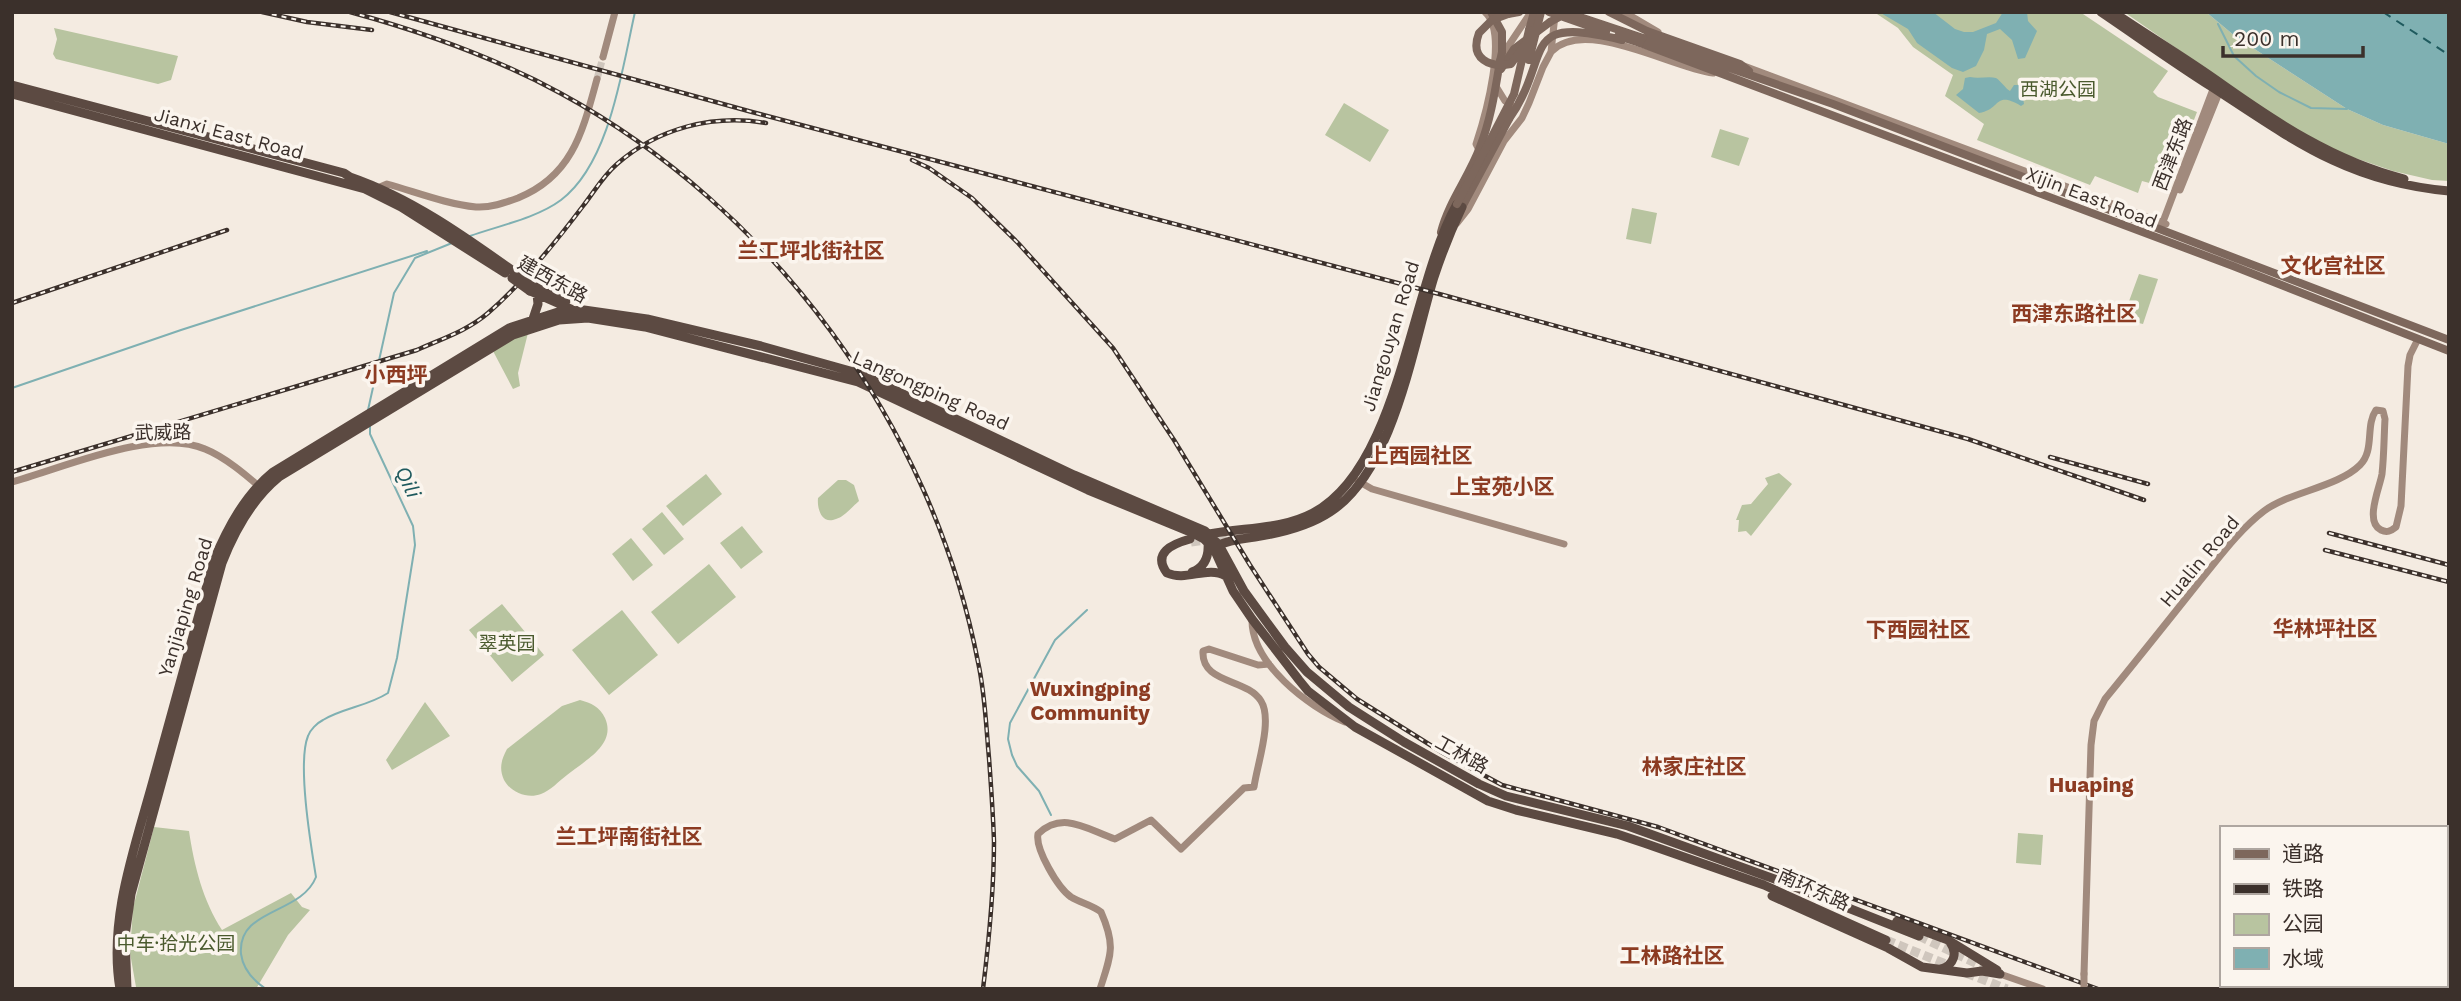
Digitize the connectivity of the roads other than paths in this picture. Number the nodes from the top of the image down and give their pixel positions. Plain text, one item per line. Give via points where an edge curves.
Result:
1 (615, 12) edge
2 (1485, 12) edge
3 (1491, 12) edge
4 (1520, 12) edge
5 (1533, 12) edge
6 (1541, 12) edge
7 (1549, 12) edge
8 (1556, 12) edge
9 (1567, 12) edge
10 (1609, 12) edge
11 (1615, 12) edge
12 (2101, 12) edge
13 (2112, 12) edge
14 (1624, 16) edge
15 (1530, 30) junction
16 (1641, 40) junction
17 (1551, 52) junction
18 (603, 57) tunnel mouth
19 (1679, 58) junction
20 (1740, 64) junction
21 (1495, 72) junction
22 (1723, 74) junction
23 (1757, 77) junction
24 (597, 79) tunnel mouth
25 (12, 86) edge
26 (2218, 86) junction
27 (1497, 88) junction
28 (12, 94) edge
29 (1529, 103) junction
30 (1509, 119) junction
31 (1479, 150) junction
32 (2449, 185) edge
33 (380, 187) junction
34 (2449, 191) edge
35 (1460, 206) junction
36 (433, 222) junction
37 (2163, 227) junction
38 (1450, 231) junction
39 (1440, 239) junction
40 (2158, 239) junction
41 (533, 290) junction
42 (549, 296) junction
43 (573, 311) junction
44 (550, 314) junction
45 (586, 314) junction
46 (534, 323) junction
47 (2418, 339) junction
48 (2449, 340) edge
49 (2449, 351) edge
50 (1357, 480) junction
51 (12, 482) edge
52 (260, 488) junction
53 (1231, 535) junction
54 (1209, 538) junction
55 (1564, 544) dead end
56 (1219, 545) junction
57 (1226, 576) junction
58 (1252, 619) junction
59 (1269, 664) junction
60 (1355, 727) junction
61 (1726, 874) junction
62 (1780, 881) junction
63 (1919, 936) tunnel mouth
64 (1886, 940) tunnel mouth
65 (1948, 940) junction
66 (1936, 970) junction
67 (2000, 974) junction
68 (122, 977) junction
69 (120, 989) edge
70 (127, 989) edge
71 (1100, 989) edge
72 (2043, 989) edge
73 (2084, 989) edge

1 - 18 street
2 - 21 street via 1495,28
3 - 21 main road, bridge via 1502,32
4 - 15 main road, bridge via 1484,27 1477,38 1478,51 1486,63 1497,67 1511,64
5 - 15 main road
5 - 21 street
6 - 30 main road, bridge via 1523,86
7 - 16 main road, bridge
8 - 17 street
9 - 16 main road, bridge
9 - 21 main road, bridge via 1514,49
10 - 14 main road
11 - 14 main road
12 - 26 highway
13 - 26 highway
14 - 20 main road via 1664,37
15 - 35 main road, bridge via 1514,94
16 - 19 main road
16 - 23 main road
17 - 22 street, Xijin East Road via 1566,41 1604,42 1696,71
17 - 29 street
19 - 22 main road, Xijin East Road
19 - 30 main road, bridge via 1622,40 1562,32 1540,49 1524,94
20 - 23 main road
20 - 37 street, Xijin East Road
21 - 27 main road
21 - 31 street via 1476,144
22 - 40 main road, Xijin East Road
23 - 37 main road, Xijin East Road
24 - 33 street via 573,152 561,169 535,190 506,203 477,207 387,184
25 - 33 highway, Jianxi East Road via 344,173
26 - 32 highway via 2320,148 2356,164
26 - 34 highway via 2281,133 2351,169 2407,186
26 - 37 street, 西津东路
27 - 29 street via 1507,103 1517,107
27 - 31 main road
28 - 36 highway, Jianxi East Road via 365,189
29 - 38 street via 1468,209
30 - 35 main road
31 - 39 main road via 1447,211
33 - 36 highway
35 - 38 highway, Jiangouyan Road
35 - 39 highway, Jiangouyan Road
36 - 41 highway, 建西东路, bridge
37 - 40 street, 西津东路
37 - 48 main road, Xijin East Road
38 - 50 highway, Jiangouyan Road via 1399,397 1381,444
39 - 50 highway, Jiangouyan Road via 1388,406
40 - 47 main road, Xijin East Road
41 - 42 highway, 建西东路
41 - 46 highway via 538,304
42 - 43 highway, 建西东路
42 - 44 highway
42 - 45 highway, 建西东路
43 - 44 highway
43 - 45 highway
44 - 46 highway
45 - 46 highway, Yanjiaping Road
45 - 54 highway, Langongping Road via 647,319 860,374
46 - 52 highway, Yanjiaping Road via 486,341 353,427 273,471
47 - 49 main road, Xijin East Road
47 - 73 street, Hualin Road, bridge via 2408,366 2396,527 2387,532 2374,521 2385,419 2379,410 2374,412 2367,455 2359,466 2267,508 2253,520 2097,713 2091,745
50 - 53 highway via 1298,520
50 - 53 highway via 1333,510 1317,520 1286,529
50 - 55 street via 1372,489
51 - 52 street, 武威路 via 125,448 171,444 207,449
52 - 68 highway, Yanjiaping Road via 229,526 214,560 124,892 118,935
53 - 54 highway
53 - 56 highway
54 - 56 highway, 工林路
54 - 57 highway, 工林路
54 - 57 highway via 1207,558 1198,570 1181,574 1169,569 1165,558 1169,549 1190,541 1167,547 1162,563 1167,573 1179,577 1211,571
56 - 62 highway, 工林路 via 1244,592 1307,672 1349,707 1404,742 1499,794 1628,826
57 - 58 highway, 工林路
58 - 59 street via 1252,631
58 - 60 highway, 工林路 via 1308,691
59 - 60 street via 1298,696
59 - 71 street via 1258,665 1209,649 1203,652 1208,670 1261,701 1265,736 1254,787 1244,788 1181,849 1151,820 1115,839 1070,821 1038,834 1038,845 1059,886 1101,912 1107,926 1111,955
60 - 61 highway, 工林路 via 1488,801 1617,834
61 - 64 highway, 南环东路 via 1764,885
61 - 66 highway
62 - 63 highway, 南环东路
62 - 65 highway via 1802,885
65 - 66 highway via 1954,959
65 - 67 highway
66 - 67 highway
67 - 72 street
68 - 69 highway, Yanjiaping Road
68 - 70 highway, Yanjiaping Road

